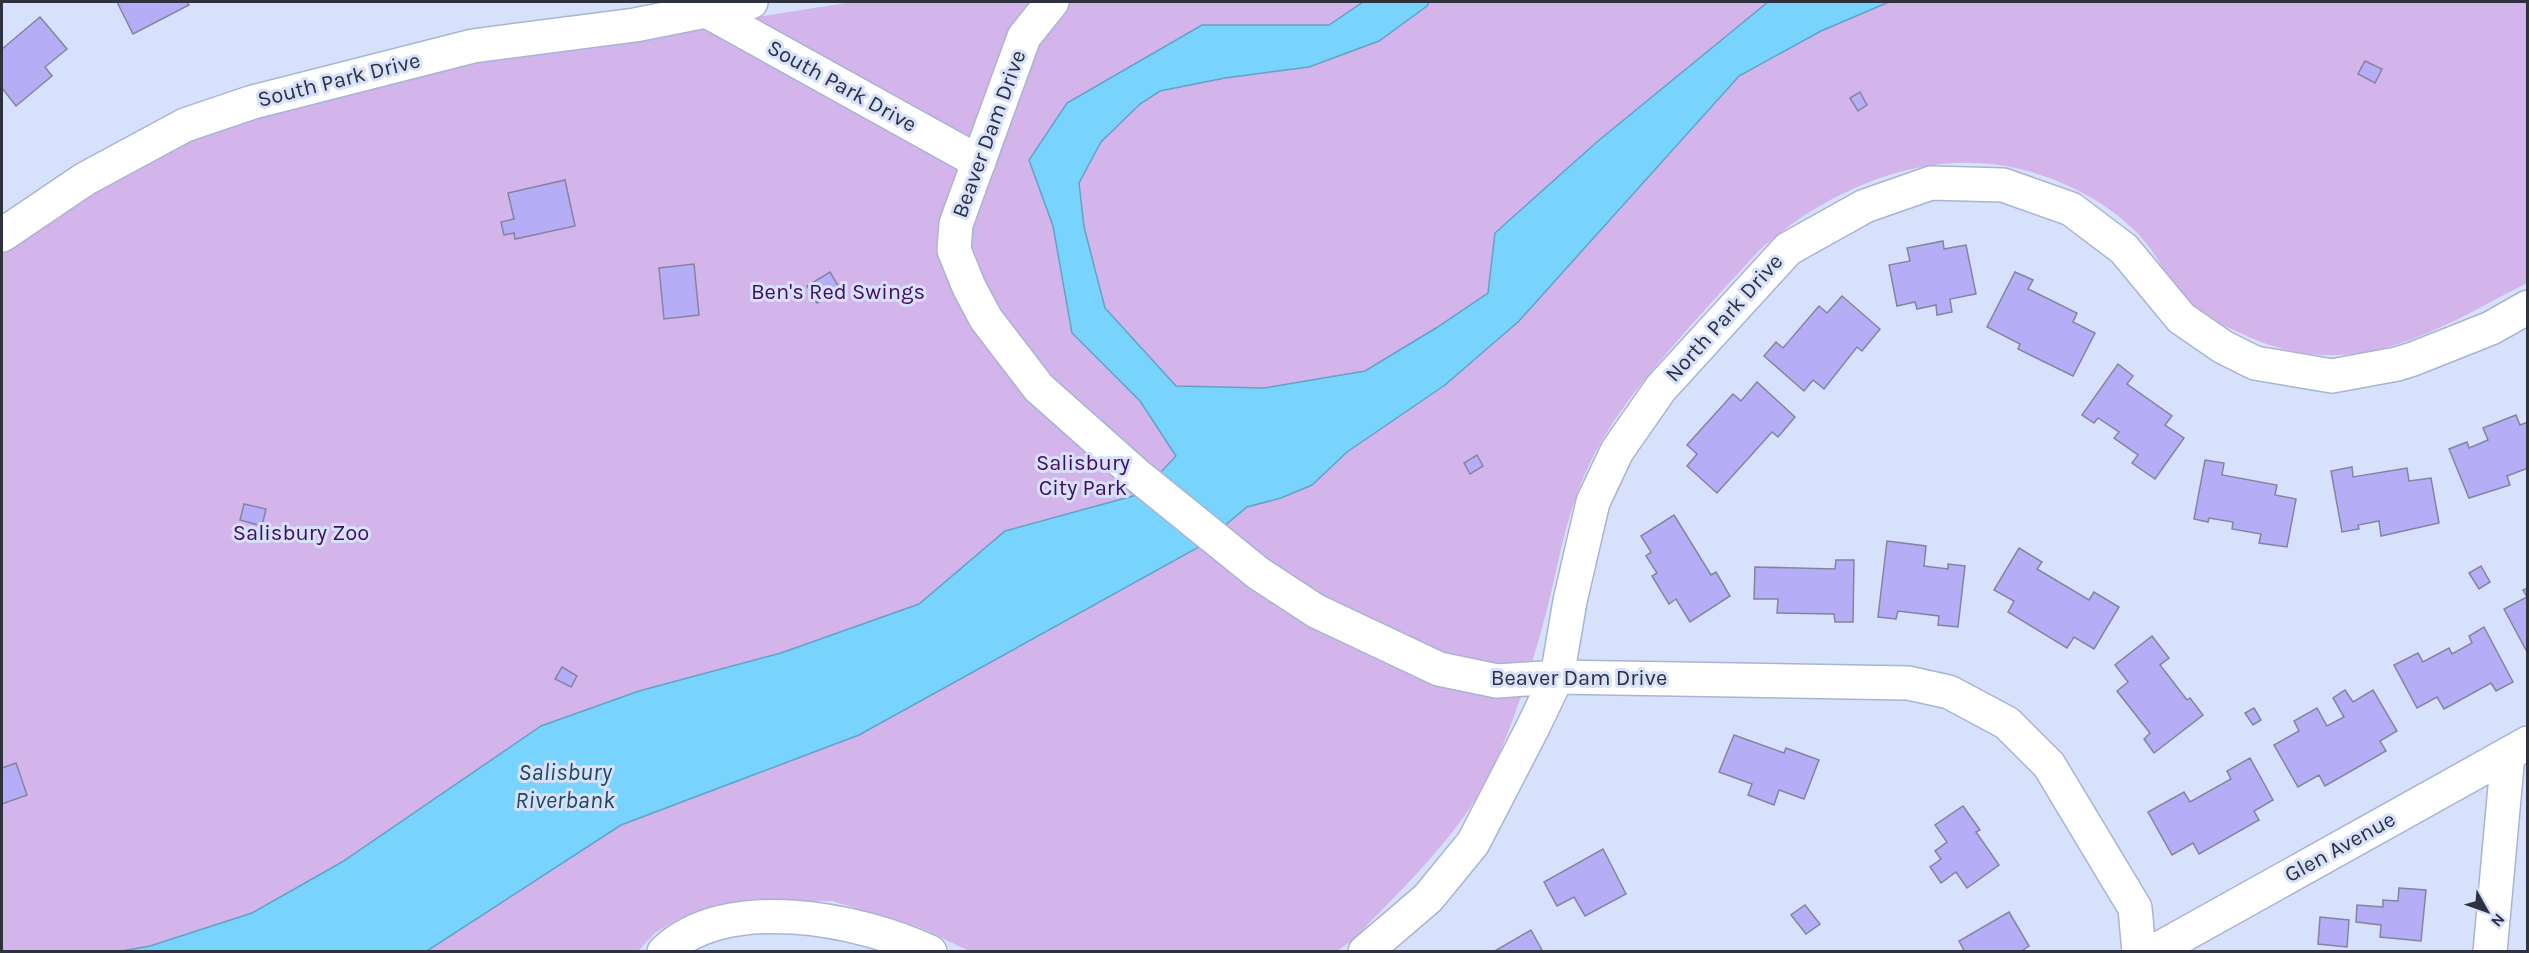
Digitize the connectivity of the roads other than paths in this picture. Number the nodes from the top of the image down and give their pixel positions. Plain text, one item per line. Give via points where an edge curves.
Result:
1 (751, 2) edge
2 (1052, 2) edge
3 (705, 10) junction
4 (980, 162) junction
5 (2, 235) edge
6 (2528, 307) edge
7 (1557, 677) junction
8 (2518, 749) edge
9 (664, 951) edge
10 (930, 951) edge
11 (1365, 951) edge
12 (2139, 951) edge
13 (2153, 951) edge
14 (2490, 951) edge

1 - 3 street, South Park Drive
2 - 4 street, Beaver Dam Drive via 1024,37
3 - 4 street, South Park Drive
3 - 5 street, South Park Drive via 634,25 473,46 253,102 185,125 85,179
4 - 7 street, Beaver Dam Drive via 956,224 954,250 986,319 1039,388 1137,475 1258,573 1316,611 1440,669 1497,681
6 - 7 street, North Park Drive via 2491,328 2397,364 2332,376 2308,374 2255,363 2181,318 2124,249 2072,209 2003,185 1931,183 1865,206 1788,249 1661,388 1617,451 1593,502
7 - 11 street, North Park Drive via 1473,843 1428,898
7 - 12 street, Beaver Dam Drive via 1908,683 1949,692 2007,723 2049,765 2135,908
8 - 13 street, Glen Avenue
8 - 14 street
9 - 10 street via 711,924 747,917 810,917 885,934

